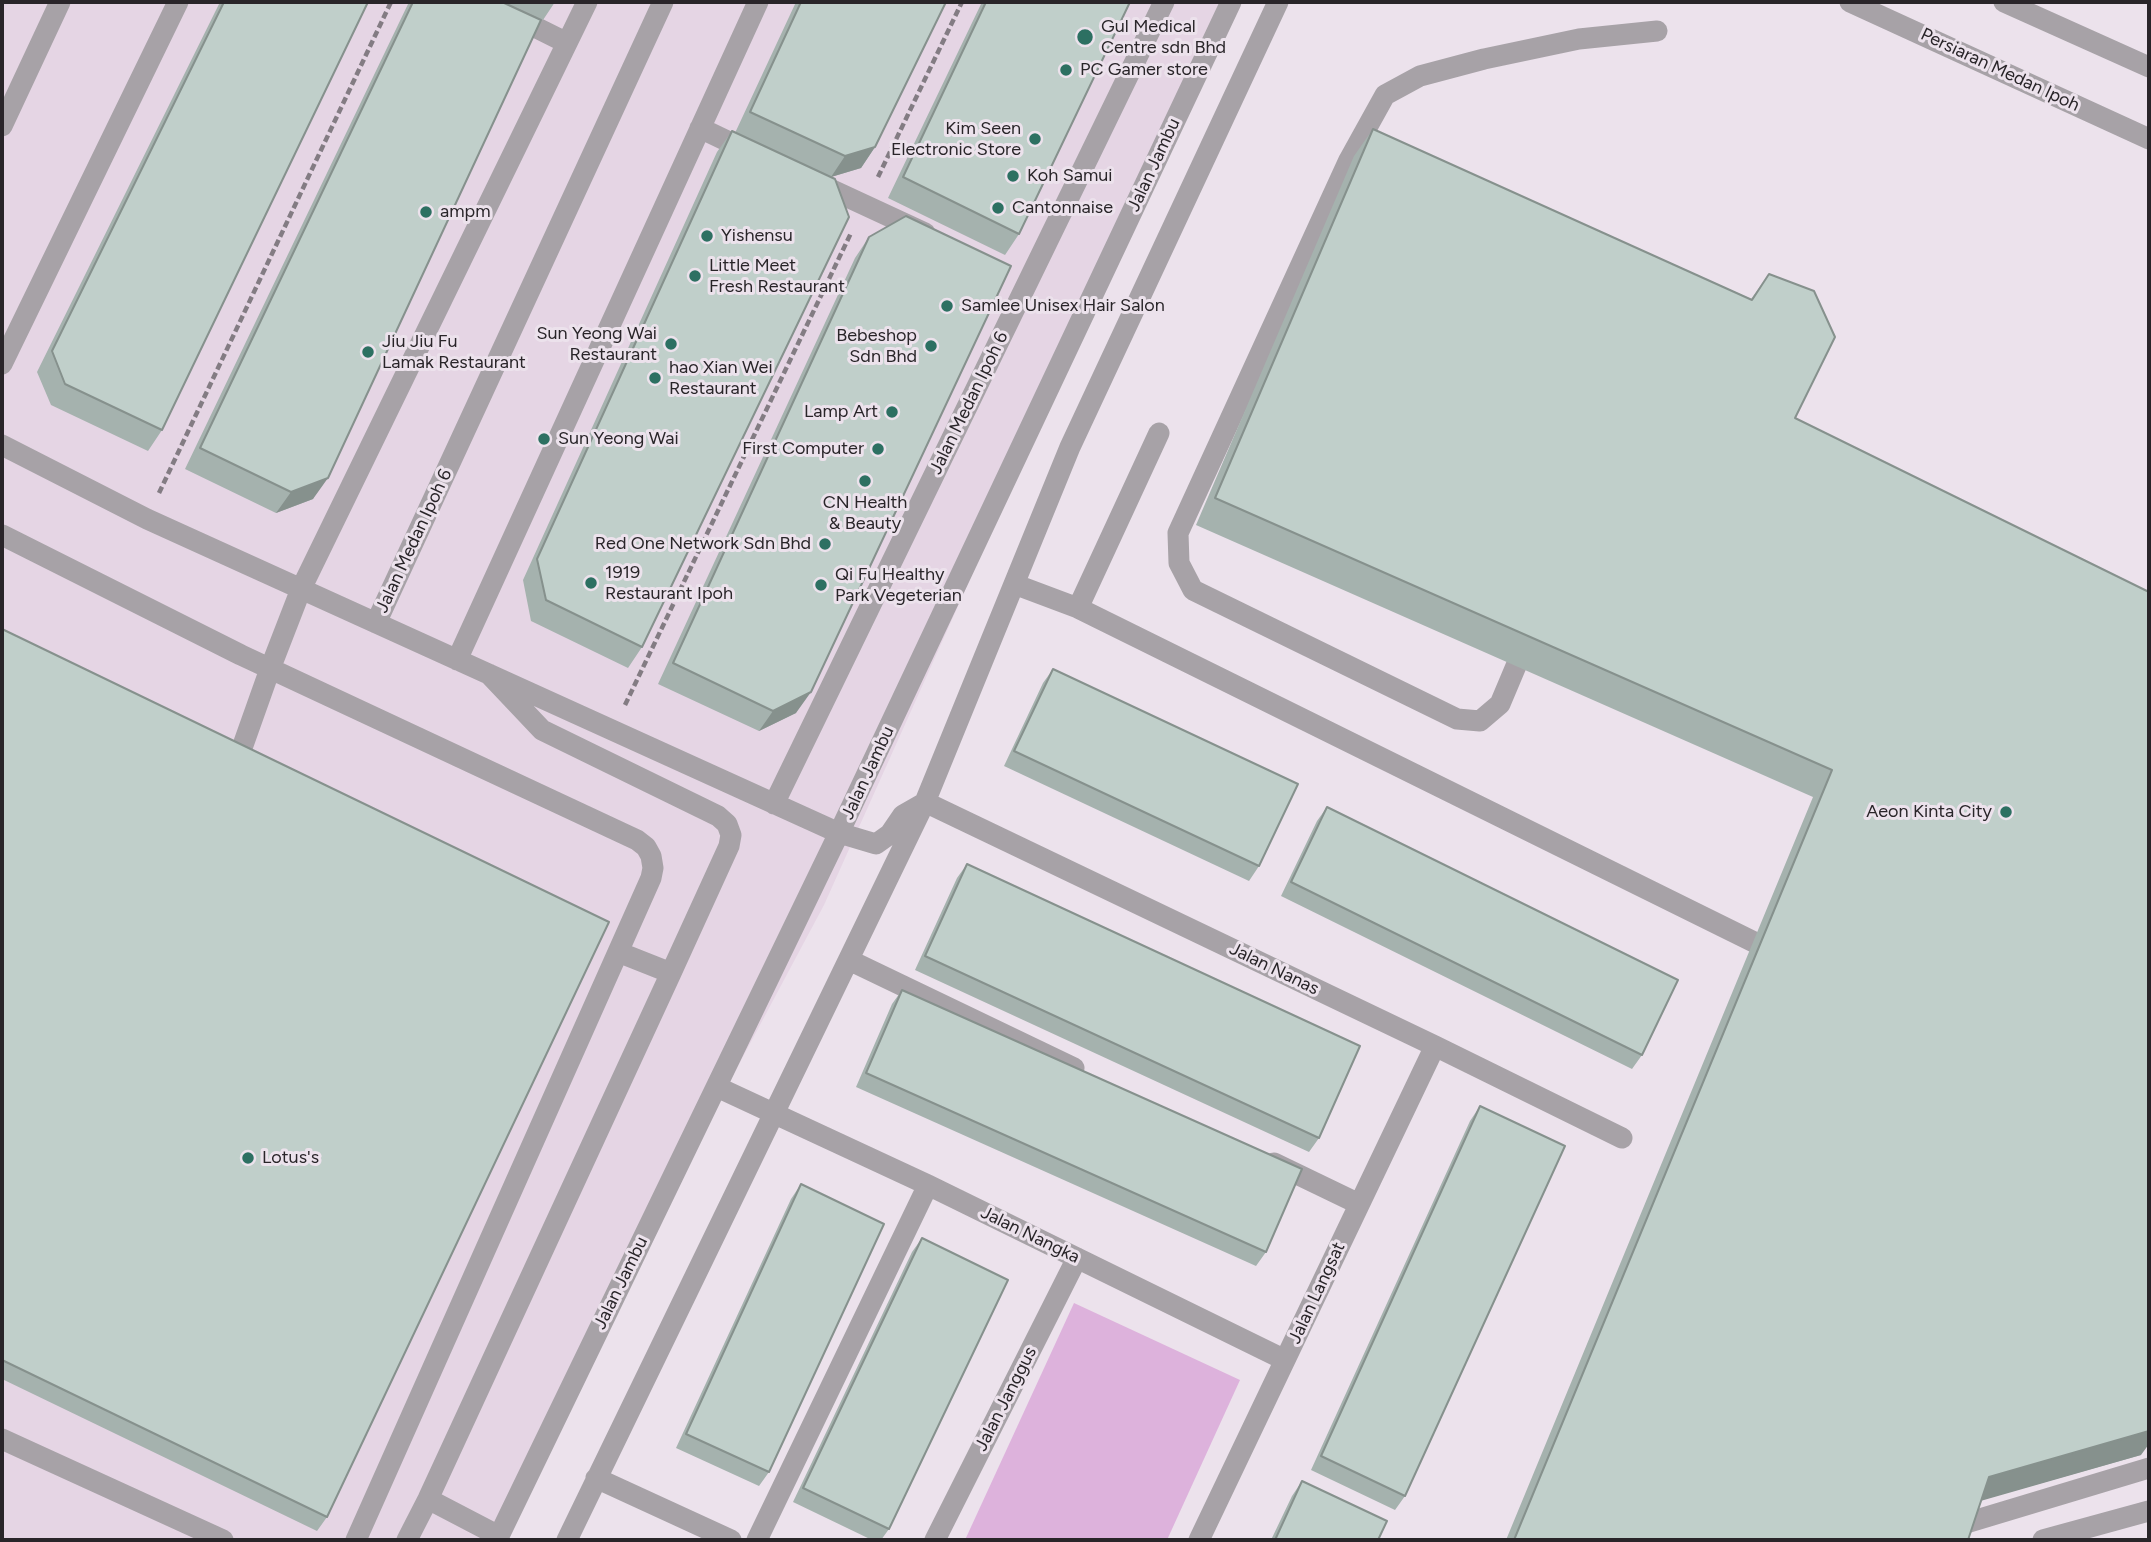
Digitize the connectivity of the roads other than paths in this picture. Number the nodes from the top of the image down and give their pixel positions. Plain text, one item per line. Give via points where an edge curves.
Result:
1 (60, 2) edge
2 (178, 2) edge
3 (485, 2) edge
4 (587, 2) edge
5 (663, 2) edge
6 (758, 2) edge
7 (1164, 2) edge
8 (1231, 2) edge
9 (1278, 2) edge
10 (1850, 2) edge
11 (2004, 2) edge
12 (1657, 31) dead end
13 (567, 43) junction
14 (2149, 67) edge
15 (10, 84) edge
16 (2, 126) edge
17 (700, 128) junction
18 (2149, 139) edge
19 (764, 158) edge
20 (802, 176) edge
21 (940, 240) edge
22 (2, 364) edge
23 (1159, 433) dead end
24 (2, 445) edge
25 (2, 535) edge
26 (1014, 584) junction
27 (301, 589) junction
28 (1078, 608) junction
29 (376, 624) junction
30 (457, 660) junction
31 (1516, 666) edge
32 (270, 668) junction
33 (488, 674) junction
34 (237, 762) edge
35 (925, 802) junction
36 (774, 804) junction
37 (839, 833) junction
38 (1760, 945) edge
39 (618, 951) junction
40 (849, 960) junction
41 (671, 973) junction
42 (1435, 1046) junction
43 (1098, 1079) edge
44 (717, 1087) junction
45 (774, 1114) junction
46 (1622, 1138) dead end
47 (1260, 1156) edge
48 (928, 1185) junction
49 (1359, 1204) junction
50 (1077, 1258) junction
51 (1285, 1360) junction
52 (2, 1439) edge
53 (2149, 1468) edge
54 (596, 1478) junction
55 (428, 1499) junction
56 (2149, 1511) edge
57 (1963, 1524) edge
58 (498, 1538) edge
59 (223, 1540) edge
60 (356, 1540) edge
61 (407, 1540) edge
62 (567, 1540) edge
63 (731, 1540) edge
64 (757, 1540) edge
65 (935, 1540) edge
66 (1199, 1540) edge
67 (2043, 1540) edge

1 - 15 street
2 - 22 street
3 - 13 street
4 - 13 street
5 - 29 street, Jalan Medan Ipoh 6
6 - 17 street
7 - 36 street, Jalan Medan Ipoh 6 via 1022,278
8 - 37 street, Jalan Jambu
9 - 26 street via 1070,447
10 - 18 street, Persiaran Medan Ipoh
11 - 14 street
12 - 31 street via 1579,39 1484,59 1420,76 1385,95 1358,143 1178,533 1179,563 1192,590 1457,719 1480,721 1500,704
13 - 27 street
15 - 16 street
17 - 19 street
17 - 30 street
20 - 21 street
23 - 28 street
24 - 27 street via 147,519
25 - 32 street
26 - 28 street
26 - 35 street
27 - 29 street
27 - 32 street
28 - 38 street
29 - 30 street
30 - 33 street
32 - 34 street
32 - 39 street via 646,847 653,868 651,878
33 - 36 street
33 - 41 street via 542,730 727,824 729,846
35 - 37 street via 903,815 876,844
35 - 40 street
35 - 42 street, Jalan Nanas
36 - 37 street
37 - 44 street, Jalan Jambu
39 - 41 street
39 - 60 street
40 - 43 street
40 - 45 street
41 - 55 street
42 - 46 street, Jalan Nanas
42 - 49 street, Jalan Langsat
44 - 45 street, Jalan Nangka
44 - 58 street, Jalan Jambu
45 - 48 street, Jalan Nangka
45 - 54 street
47 - 49 street
48 - 50 street, Jalan Nangka
48 - 64 street
49 - 51 street, Jalan Langsat
50 - 51 street, Jalan Nangka
50 - 65 street, Jalan Janggus
51 - 66 street, Jalan Langsat
52 - 59 street
53 - 57 street
54 - 62 street
54 - 63 street
55 - 58 street
55 - 61 street
56 - 67 street

